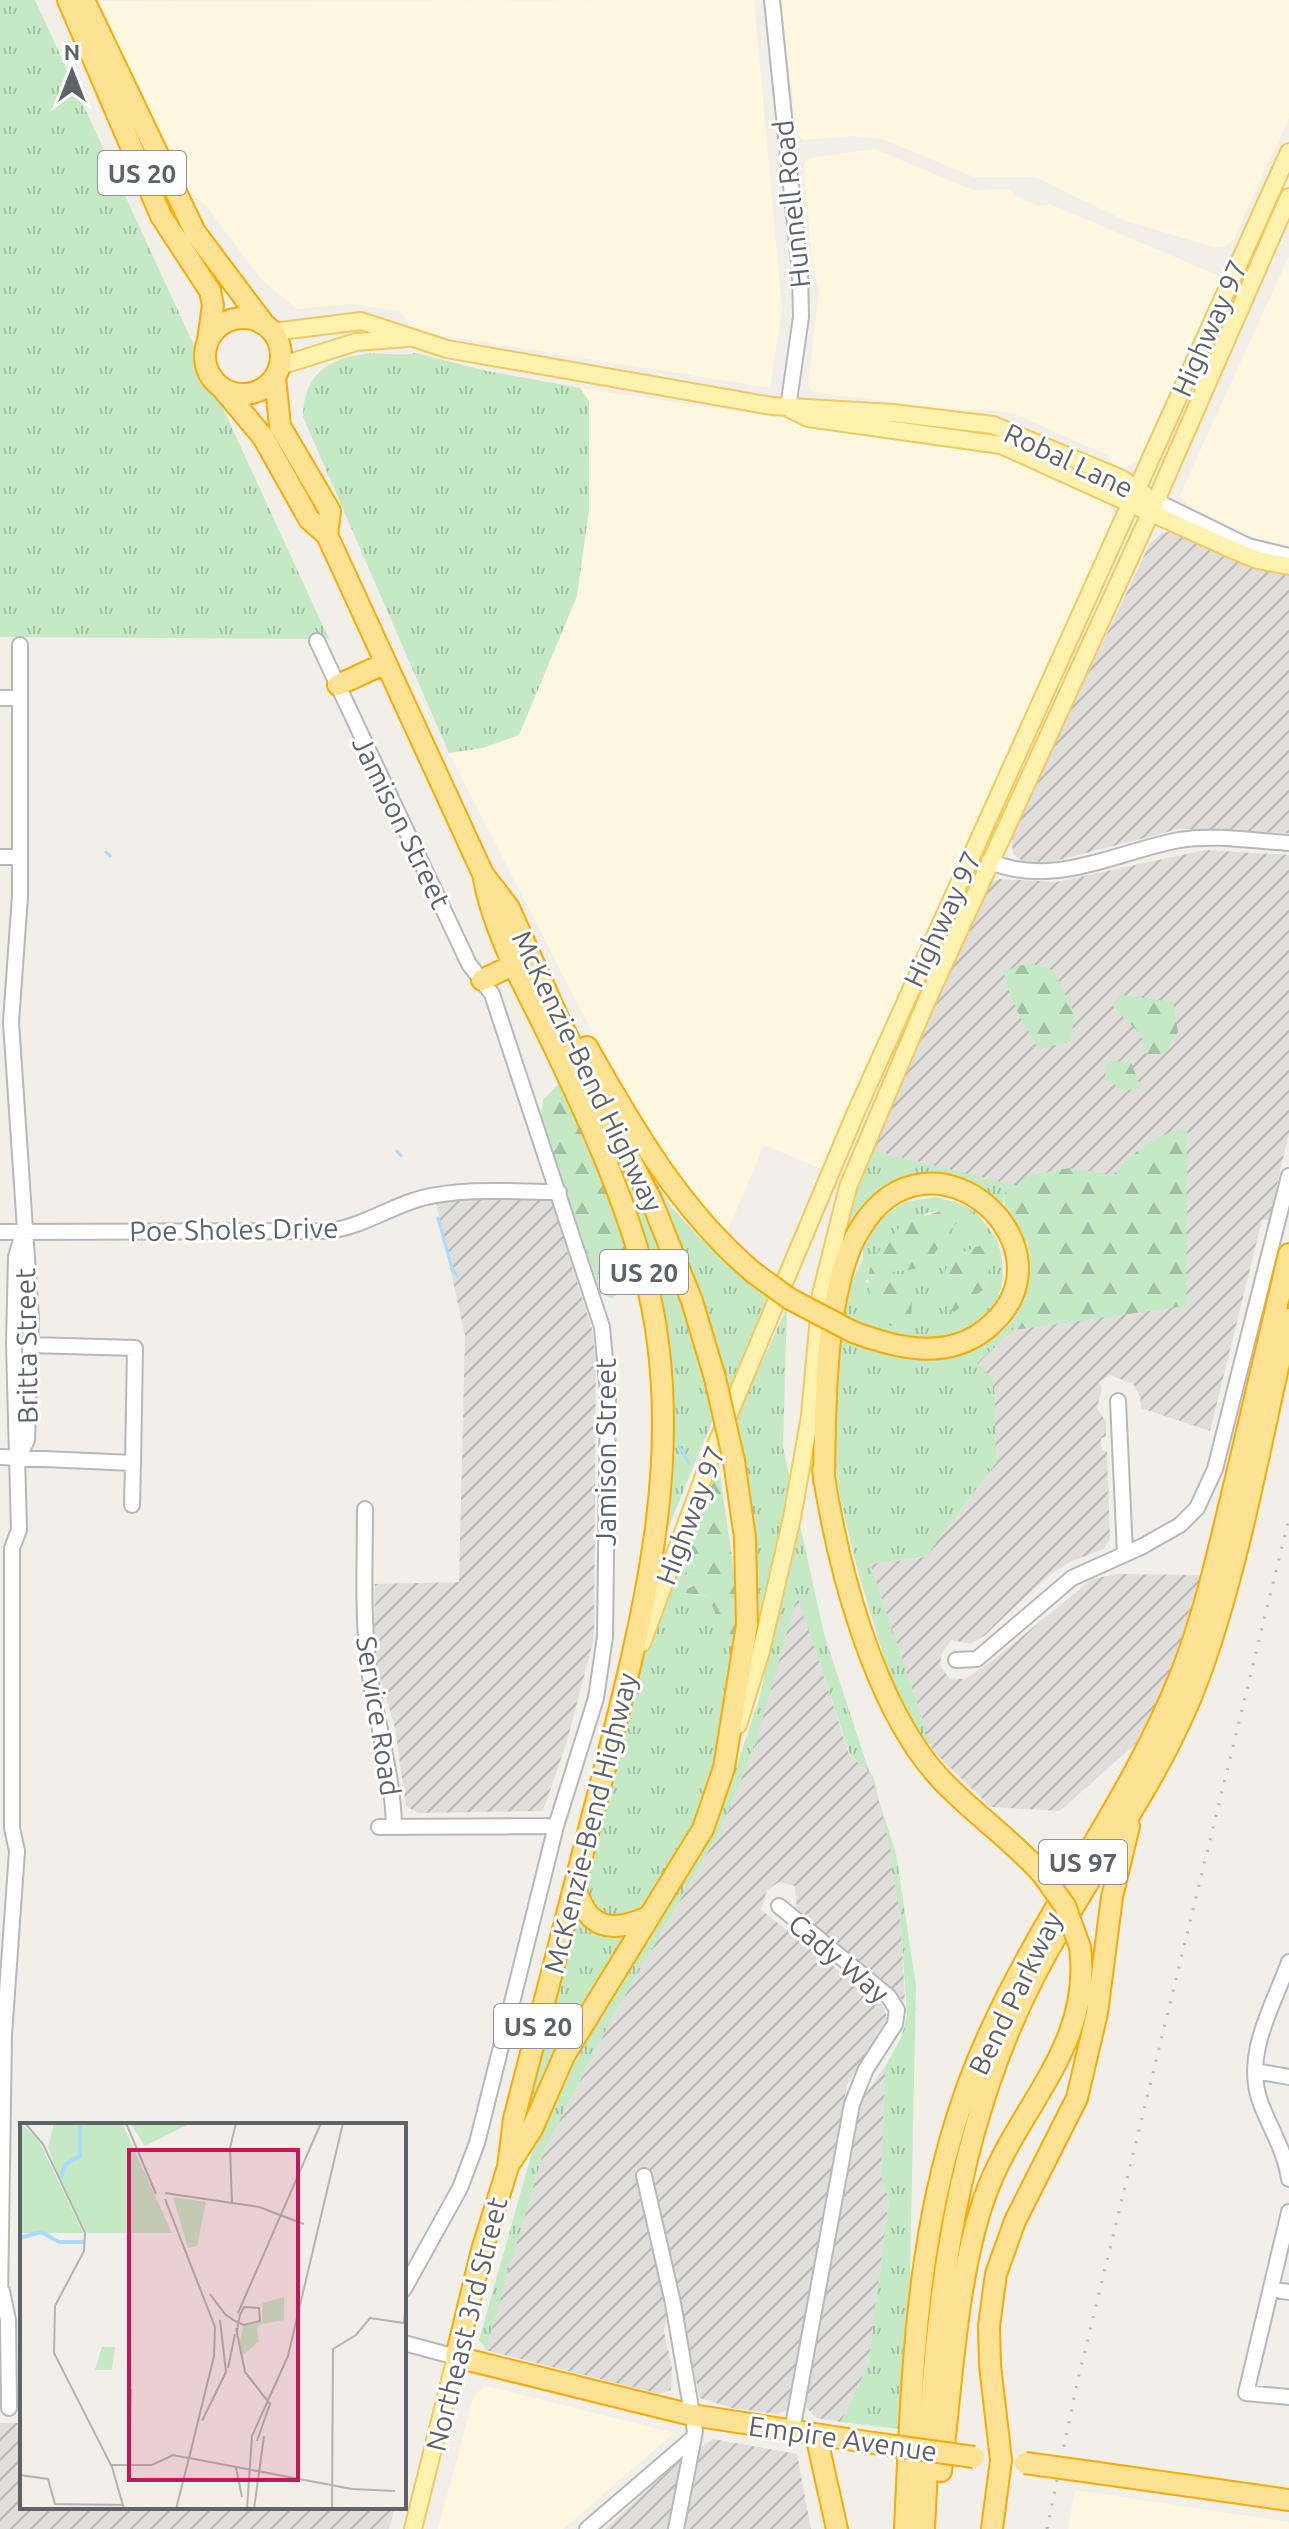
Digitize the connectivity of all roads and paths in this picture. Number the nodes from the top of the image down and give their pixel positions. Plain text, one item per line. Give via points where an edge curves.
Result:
1 (68, 0) edge
2 (84, 0) edge
3 (772, 0) edge
4 (1289, 152) edge
5 (1289, 197) edge
6 (269, 328) junction
7 (408, 338) junction
8 (208, 341) junction
9 (278, 372) junction
10 (222, 388) junction
11 (788, 408) junction
12 (1134, 496) junction
13 (1153, 507) junction
14 (327, 535) junction
15 (1289, 556) edge
16 (1289, 566) edge
17 (317, 641) dead end
18 (20, 645) dead end
19 (386, 663) junction
20 (338, 685) junction
21 (0, 698) edge
22 (19, 698) junction
23 (1289, 843) edge
24 (973, 852) junction
25 (0, 857) edge
26 (20, 857) junction
27 (989, 861) junction
28 (483, 874) junction
29 (509, 908) junction
30 (513, 965) junction
31 (482, 980) junction
32 (925, 1005) junction
33 (1289, 1176) edge
34 (559, 1192) junction
35 (0, 1232) edge
36 (23, 1233) junction
37 (1289, 1254) edge
38 (1289, 1319) edge
39 (7, 1344) edge
40 (30, 1345) junction
41 (815, 1365) junction
42 (1118, 1401) dead end
43 (0, 1457) edge
44 (19, 1458) junction
45 (133, 1463) junction
46 (824, 1480) junction
47 (132, 1505) dead end
48 (365, 1509) dead end
49 (1125, 1554) junction
50 (6, 1636) edge
51 (956, 1660) dead end
52 (623, 1697) junction
53 (724, 1768) junction
54 (1135, 1807) junction
55 (556, 1826) junction
56 (6, 1828) edge
57 (575, 1886) junction
58 (779, 1906) dead end
59 (648, 1917) junction
60 (1289, 1962) edge
61 (3, 1998) edge
62 (1255, 2071) junction
63 (1289, 2077) edge
64 (1, 2148) edge
65 (508, 2167) junction
66 (644, 2176) dead end
67 (1289, 2179) edge
68 (1289, 2212) edge
69 (406, 2285) edge
70 (1272, 2289) junction
71 (1289, 2292) edge
72 (1, 2295) edge
73 (406, 2344) edge
74 (456, 2357) junction
75 (1289, 2397) edge
76 (10, 2408) edge
77 (692, 2415) junction
78 (792, 2431) junction
79 (816, 2435) junction
80 (693, 2438) junction
81 (1001, 2460) junction
82 (1289, 2500) edge
83 (413, 2529) edge
84 (587, 2529) edge
85 (676, 2529) edge
86 (837, 2529) edge
87 (905, 2529) edge
88 (926, 2529) edge
89 (992, 2529) edge

1 - 8 highway, US 20 via 161,216 210,291
2 - 6 highway, US 20 via 195,232
3 - 11 street, Hunnell Road via 800,273 801,317
4 - 12 main road, Highway 97
5 - 13 main road, Highway 97
6 - 7 main road, Robal Lane via 361,321
6 - 8 highway via 239,318 226,322
6 - 9 highway via 279,343
7 - 9 main road, Robal Lane via 356,342
7 - 11 main road, Robal Lane
8 - 10 highway via 207,367
9 - 10 highway via 257,392
9 - 14 highway, McKenzie-Bend Highway / US 20 via 280,426 330,511
10 - 14 highway, McKenzie-Bend Highway / US 20 via 263,437 309,519
11 - 12 main road, Robal Lane via 993,425 1024,435
12 - 13 main road, Robal Lane
12 - 24 main road, Highway 97
13 - 15 street, Robal Lane via 1248,546
13 - 16 main road, Robal Lane via 1248,557
13 - 27 main road, Highway 97
14 - 19 highway, McKenzie-Bend Highway / US 20
17 - 20 street, Jamison Street
18 - 22 street, Britta Street
19 - 20 highway
19 - 28 highway, McKenzie-Bend Highway / US 20
20 - 31 street, Jamison Street via 469,964
21 - 22 street
22 - 26 street, Britta Street
23 - 27 street via 1180,840 1042,872
24 - 32 main road via 977,866 942,946
24 - 52 main road, Highway 97 via 713,1452
25 - 26 street
26 - 36 street, Britta Street via 11,1022
27 - 32 main road, Highway 97
28 - 29 highway, McKenzie-Bend Highway / US 20
28 - 30 highway, McKenzie-Bend Highway / US 20 via 490,914
29 - 46 highway, bridge via 655,1163 700,1223 754,1273 800,1305 853,1332 881,1343 922,1350 960,1344 989,1327 1010,1300 1016,1273 1010,1237 996,1210 968,1190 920,1186 878,1206 859,1230 846,1262 831,1336
29 - 53 highway, McKenzie-Bend Highway / US 20, bridge via 559,1020 652,1202 692,1301 715,1378 745,1538 747,1625
30 - 31 highway
30 - 52 highway, McKenzie-Bend Highway / US 20 via 590,1122 622,1202 658,1343 663,1391 659,1512
31 - 34 street, Jamison Street via 492,994
32 - 41 main road, Highway 97 via 848,1187 826,1268
33 - 49 street via 1207,1489 1180,1525
34 - 36 street, Poe Sholes Drive via 441,1194 366,1223 329,1231
34 - 55 street, Jamison Street via 602,1327 608,1393 604,1659
35 - 36 street, Poe Sholes Drive
36 - 39 street, Britta Street
36 - 40 street, Britta Street
37 - 87 highway, Bend Parkway / US 97 via 1213,1576 1182,1672 1145,1754 1041,1930 988,2035 945,2162 918,2296
38 - 54 highway, Bend Parkway / US 97 via 1218,1617 1193,1689
39 - 44 street, Britta Street
40 - 44 street, Britta Street via 27,1440
40 - 45 street via 135,1348
41 - 46 highway
41 - 53 main road, Highway 97 via 792,1518 761,1651
42 - 49 street
43 - 44 street
44 - 45 street
44 - 50 street, Britta Street via 19,1530 12,1548
45 - 47 street
46 - 88 highway, bridge via 887,1700 939,1777 1043,1875 1065,1906 1080,1947 1084,1985 1062,2055 1002,2156 976,2225 940,2478
48 - 55 street, Service Road via 365,1639 391,1775 387,1827
49 - 51 street via 1072,1578 977,1659
50 - 56 street, Britta Street
52 - 57 highway, McKenzie-Bend Highway / US 20
53 - 59 highway, McKenzie-Bend Highway / US 20 via 703,1829
54 - 81 highway via 1112,1897 1097,2013 1077,2098 1015,2221 996,2274 990,2365
54 - 88 highway, Bend Parkway / US 97 via 1036,1973 997,2058 969,2144 933,2350
55 - 69 street, Jamison Street via 477,2143 460,2188
56 - 61 street, Britta Street via 17,1851
57 - 59 highway via 586,1913 598,1923 616,1927
57 - 65 highway, McKenzie-Bend Highway / US 20 via 514,2119
58 - 78 street, Cady Way via 889,1997 897,2010 895,2024 866,2069 852,2104
59 - 65 highway, McKenzie-Bend Highway / US 20 via 564,2056 532,2129
60 - 62 street via 1270,2003
61 - 64 street, Britta Street
62 - 63 street
62 - 67 street
64 - 72 street, Britta Street
65 - 74 highway, Northeast 3rd Street / US 20
66 - 77 street
68 - 70 street
70 - 71 street
70 - 75 street via 1246,2393
72 - 76 street, Britta Street via 8,2320
73 - 74 street, Empire Avenue
74 - 77 highway, Empire Avenue
74 - 83 main road, Northeast 3rd Street / US 20
77 - 78 highway, Empire Avenue
77 - 80 street
78 - 79 highway, Empire Avenue
79 - 81 highway, Empire Avenue, bridge
79 - 86 highway
80 - 84 street
80 - 85 street
81 - 82 highway, Empire Avenue, bridge
81 - 89 highway

